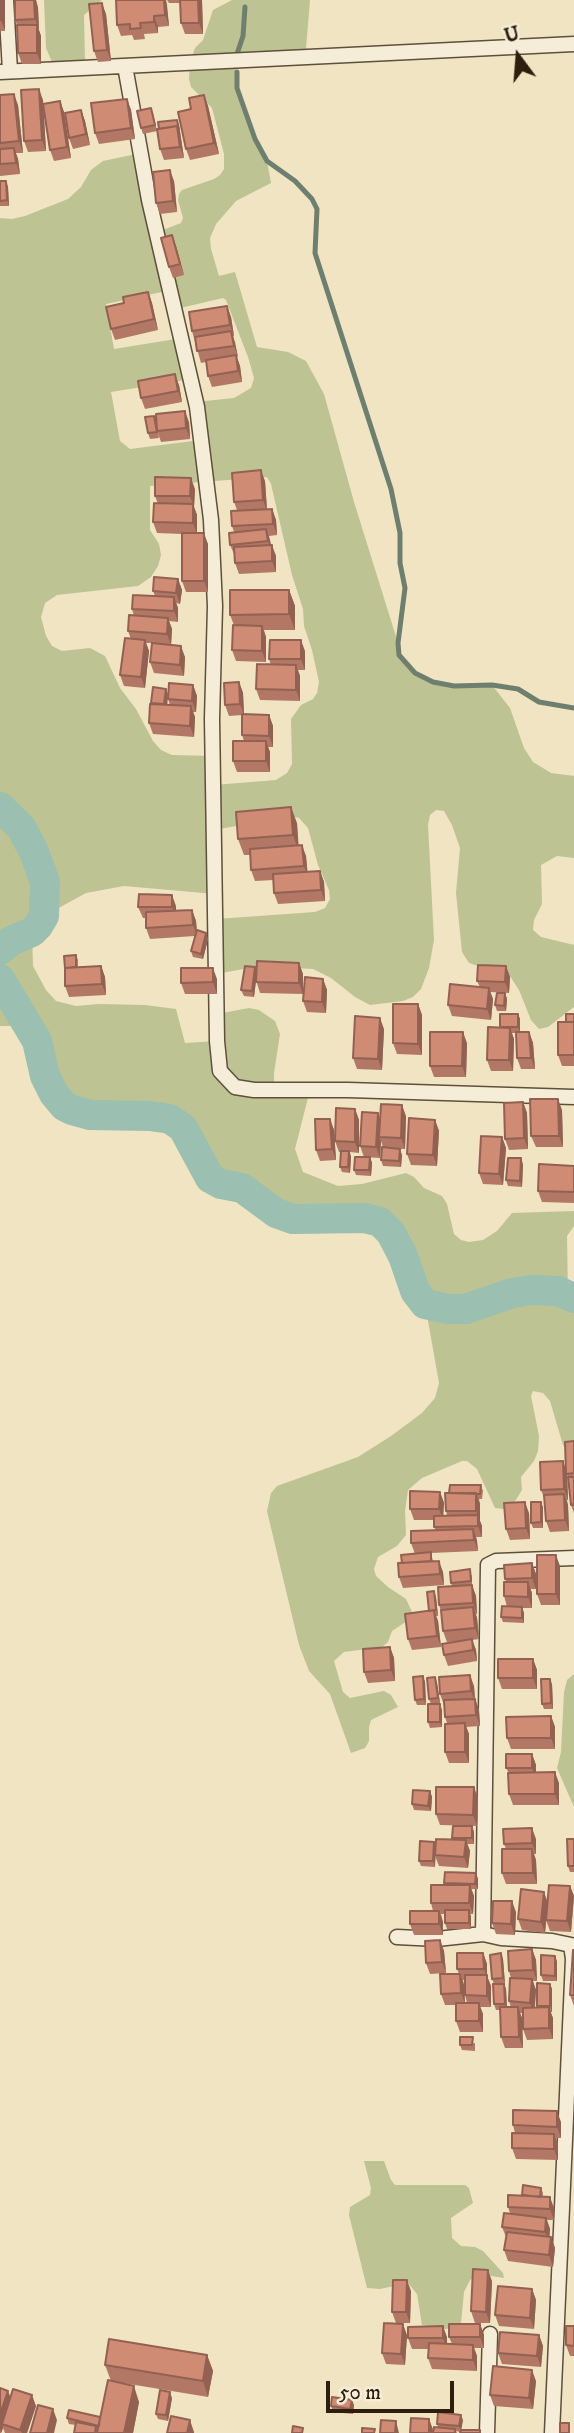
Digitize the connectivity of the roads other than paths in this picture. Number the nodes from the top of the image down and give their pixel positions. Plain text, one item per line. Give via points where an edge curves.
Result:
1 (6, 0) edge
2 (574, 44) edge
3 (125, 66) junction
4 (5, 71) edge
5 (574, 1097) edge
6 (574, 1558) edge
7 (483, 1934) junction
8 (397, 1937) dead end
9 (573, 1945) edge
10 (490, 2333) dead end
11 (487, 2433) edge
12 (552, 2433) edge

1 - 4 street
2 - 3 street
3 - 4 street
3 - 5 street via 149,200 197,407 211,520 220,1071 235,1087 254,1090
6 - 7 street via 488,1565
7 - 8 street
7 - 9 street
9 - 12 street
10 - 11 street

